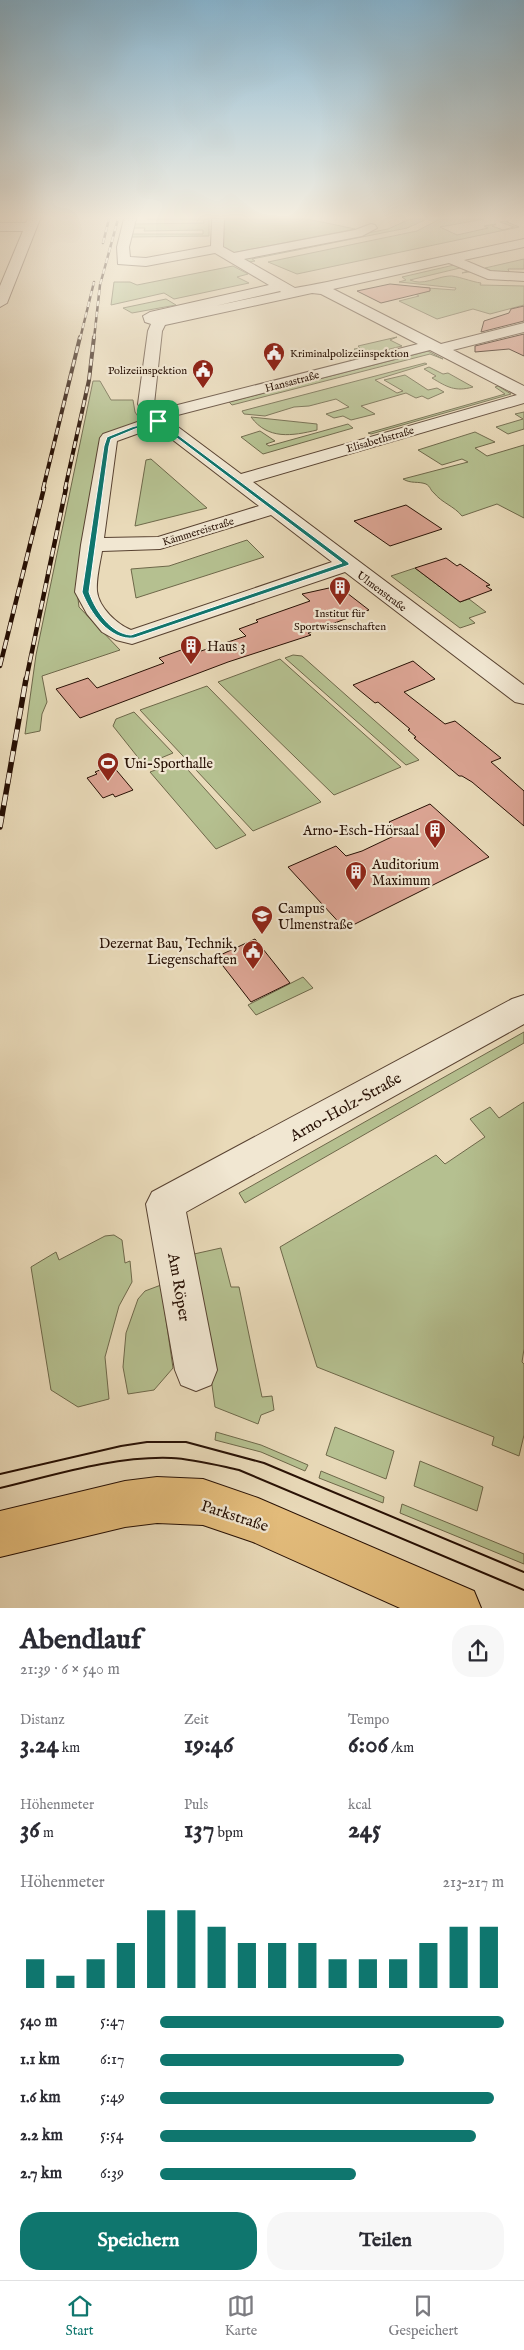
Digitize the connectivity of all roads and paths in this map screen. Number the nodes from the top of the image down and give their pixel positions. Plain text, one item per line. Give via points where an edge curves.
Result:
1 (270, 294) edge
2 (275, 294) edge
3 (333, 294) edge
4 (161, 321) junction
5 (524, 326) edge
6 (434, 347) junction
7 (524, 392) edge
8 (524, 398) edge
9 (156, 419) junction
10 (237, 481) junction
11 (273, 508) junction
12 (91, 545) junction
13 (347, 564) junction
14 (524, 697) edge
15 (524, 1008) edge
16 (165, 1204) joint
17 (196, 1370) dead end
18 (0, 1534) edge
19 (457, 1608) edge

1 - 4 street via 150,316 150,319
2 - 4 street
3 - 6 street
4 - 9 street via 155,331 146,397 147,409
5 - 6 street, Hansastraße
6 - 7 street
6 - 9 street, Hansastraße
8 - 10 street, Elisabethstraße
9 - 10 street, Ulmenstraße
9 - 12 street, Hansastraße via 109,438
10 - 11 street, Ulmenstraße
11 - 12 street, Kämmereistraße via 160,543
11 - 13 street, Ulmenstraße
12 - 13 street via 86,592 90,603 110,629 121,636 132,637
13 - 14 street, Ulmenstraße
15 - 16 street, Arno-Holz-Straße
16 - 17 street, Am Röper
18 - 19 main road, Parkstraße via 125,1504 157,1500 204,1502 258,1521

